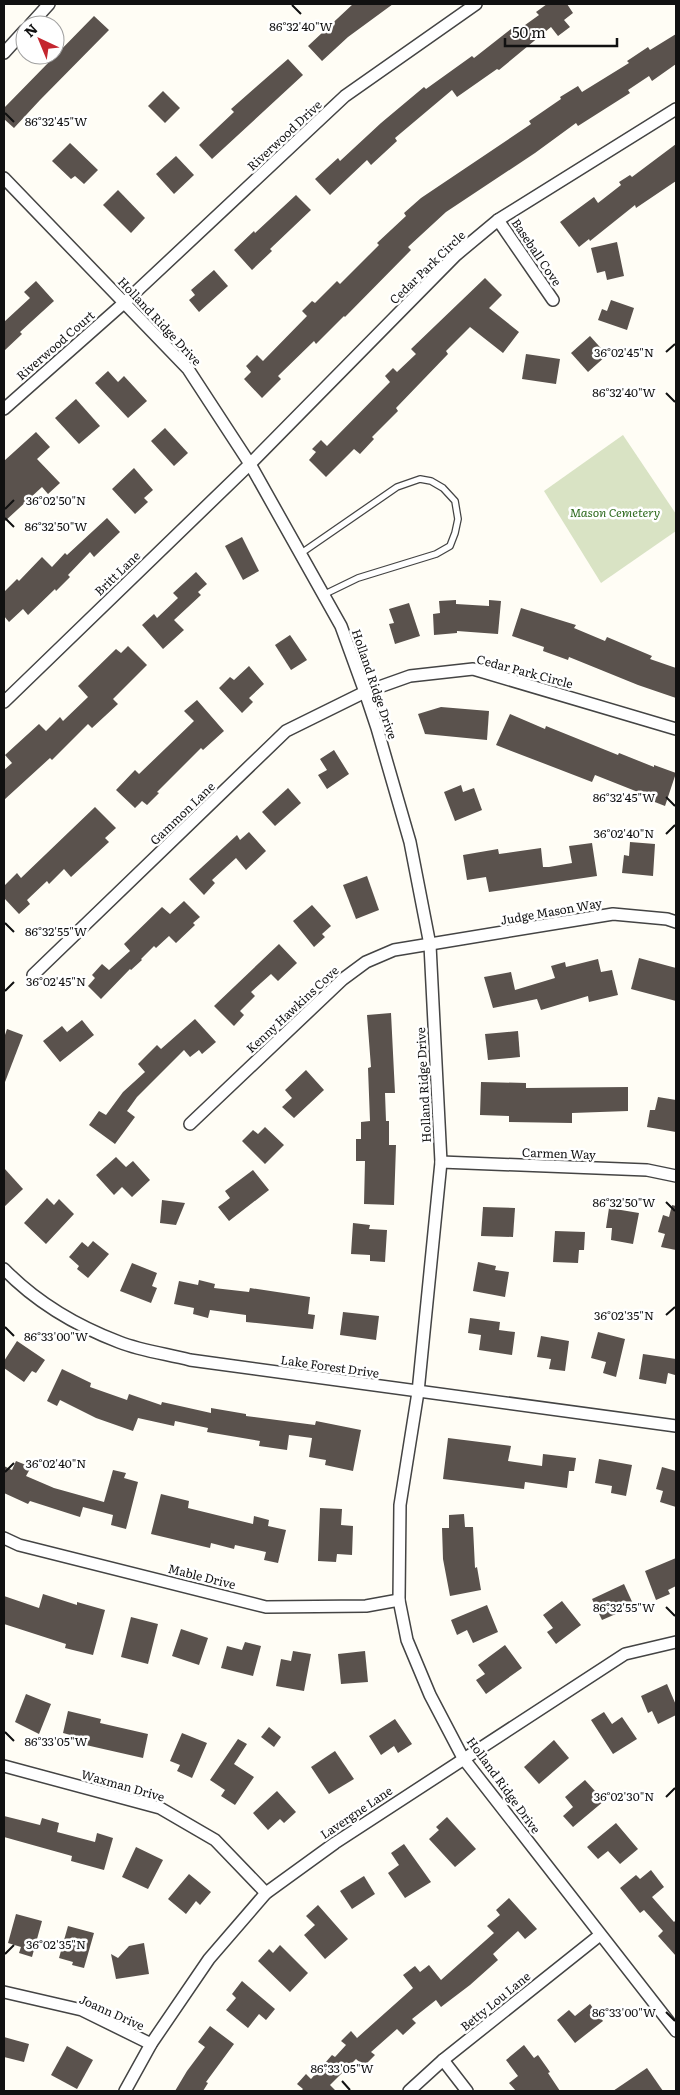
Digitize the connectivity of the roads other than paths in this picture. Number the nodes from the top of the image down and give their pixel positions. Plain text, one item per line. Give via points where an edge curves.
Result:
1 (49, 4) edge
2 (476, 4) edge
3 (39, 15) edge
4 (15, 41) edge
5 (4, 53) edge
6 (676, 108) edge
7 (4, 178) edge
8 (498, 220) junction
9 (553, 300) dead end
10 (125, 302) junction
11 (4, 409) edge
12 (250, 464) junction
13 (300, 554) junction
14 (323, 595) junction
15 (364, 692) junction
16 (4, 702) edge
17 (676, 728) edge
18 (676, 922) edge
19 (430, 945) junction
20 (33, 975) dead end
21 (190, 1124) dead end
22 (440, 1162) junction
23 (676, 1176) edge
24 (4, 1269) edge
25 (418, 1392) junction
26 (676, 1426) edge
27 (4, 1538) edge
28 (399, 1600) junction
29 (676, 1642) edge
30 (463, 1758) junction
31 (4, 1766) edge
32 (266, 1893) junction
33 (600, 1935) junction
34 (4, 1992) edge
35 (676, 2031) edge
36 (151, 2044) junction
37 (443, 2060) junction
38 (125, 2091) edge
39 (409, 2091) edge
40 (467, 2091) edge

1 - 3 street
2 - 10 street, Riverwood Drive via 346,96
4 - 5 street
6 - 8 street, Cedar Park Circle
7 - 10 street, Holland Ridge Drive
8 - 9 street, Baseball Cove
8 - 12 street, Cedar Park Circle via 456,255
10 - 11 street, Riverwood Court
10 - 12 street, Holland Ridge Drive via 188,369
12 - 13 street, Holland Ridge Drive
12 - 16 street, Britt Lane
13 - 14 street, Holland Ridge Drive
13 - 14 lane via 397,487 420,478 443,488 455,501 458,519 450,546 436,554 358,578
14 - 15 street, Holland Ridge Drive via 341,626
15 - 17 street, Cedar Park Circle via 410,676 473,669
15 - 19 street, Holland Ridge Drive via 410,842
15 - 20 street, Gammon Lane via 286,731
18 - 19 street, Judge Mason Way via 614,914
19 - 21 street, Kenny Hawkins Cove via 394,950 366,962 343,979
19 - 22 street, Holland Ridge Drive
22 - 23 street, Carmen Way via 647,1170
22 - 25 street, Holland Ridge Drive
24 - 25 street, Lake Forest Drive via 66,1318 120,1343 190,1360
25 - 26 street, Lake Forest Drive
25 - 28 street, Holland Ridge Drive via 400,1505
27 - 28 street, Mable Drive via 266,1607 366,1606
28 - 30 street, Holland Ridge Drive via 411,1649 430,1695
29 - 30 street, Lavergne Lane via 625,1654
30 - 32 street, Lavergne Lane
30 - 33 street, Holland Ridge Drive
31 - 32 street, Waxman Drive via 160,1808 215,1840
32 - 36 street, Lavergne Lane via 209,1959
33 - 35 street, Holland Ridge Drive
33 - 37 street, Betty Lou Lane
34 - 36 street, Joann Drive via 82,2010
36 - 38 street, Lavergne Lane
37 - 39 street, Betty Lou Lane
37 - 40 street

